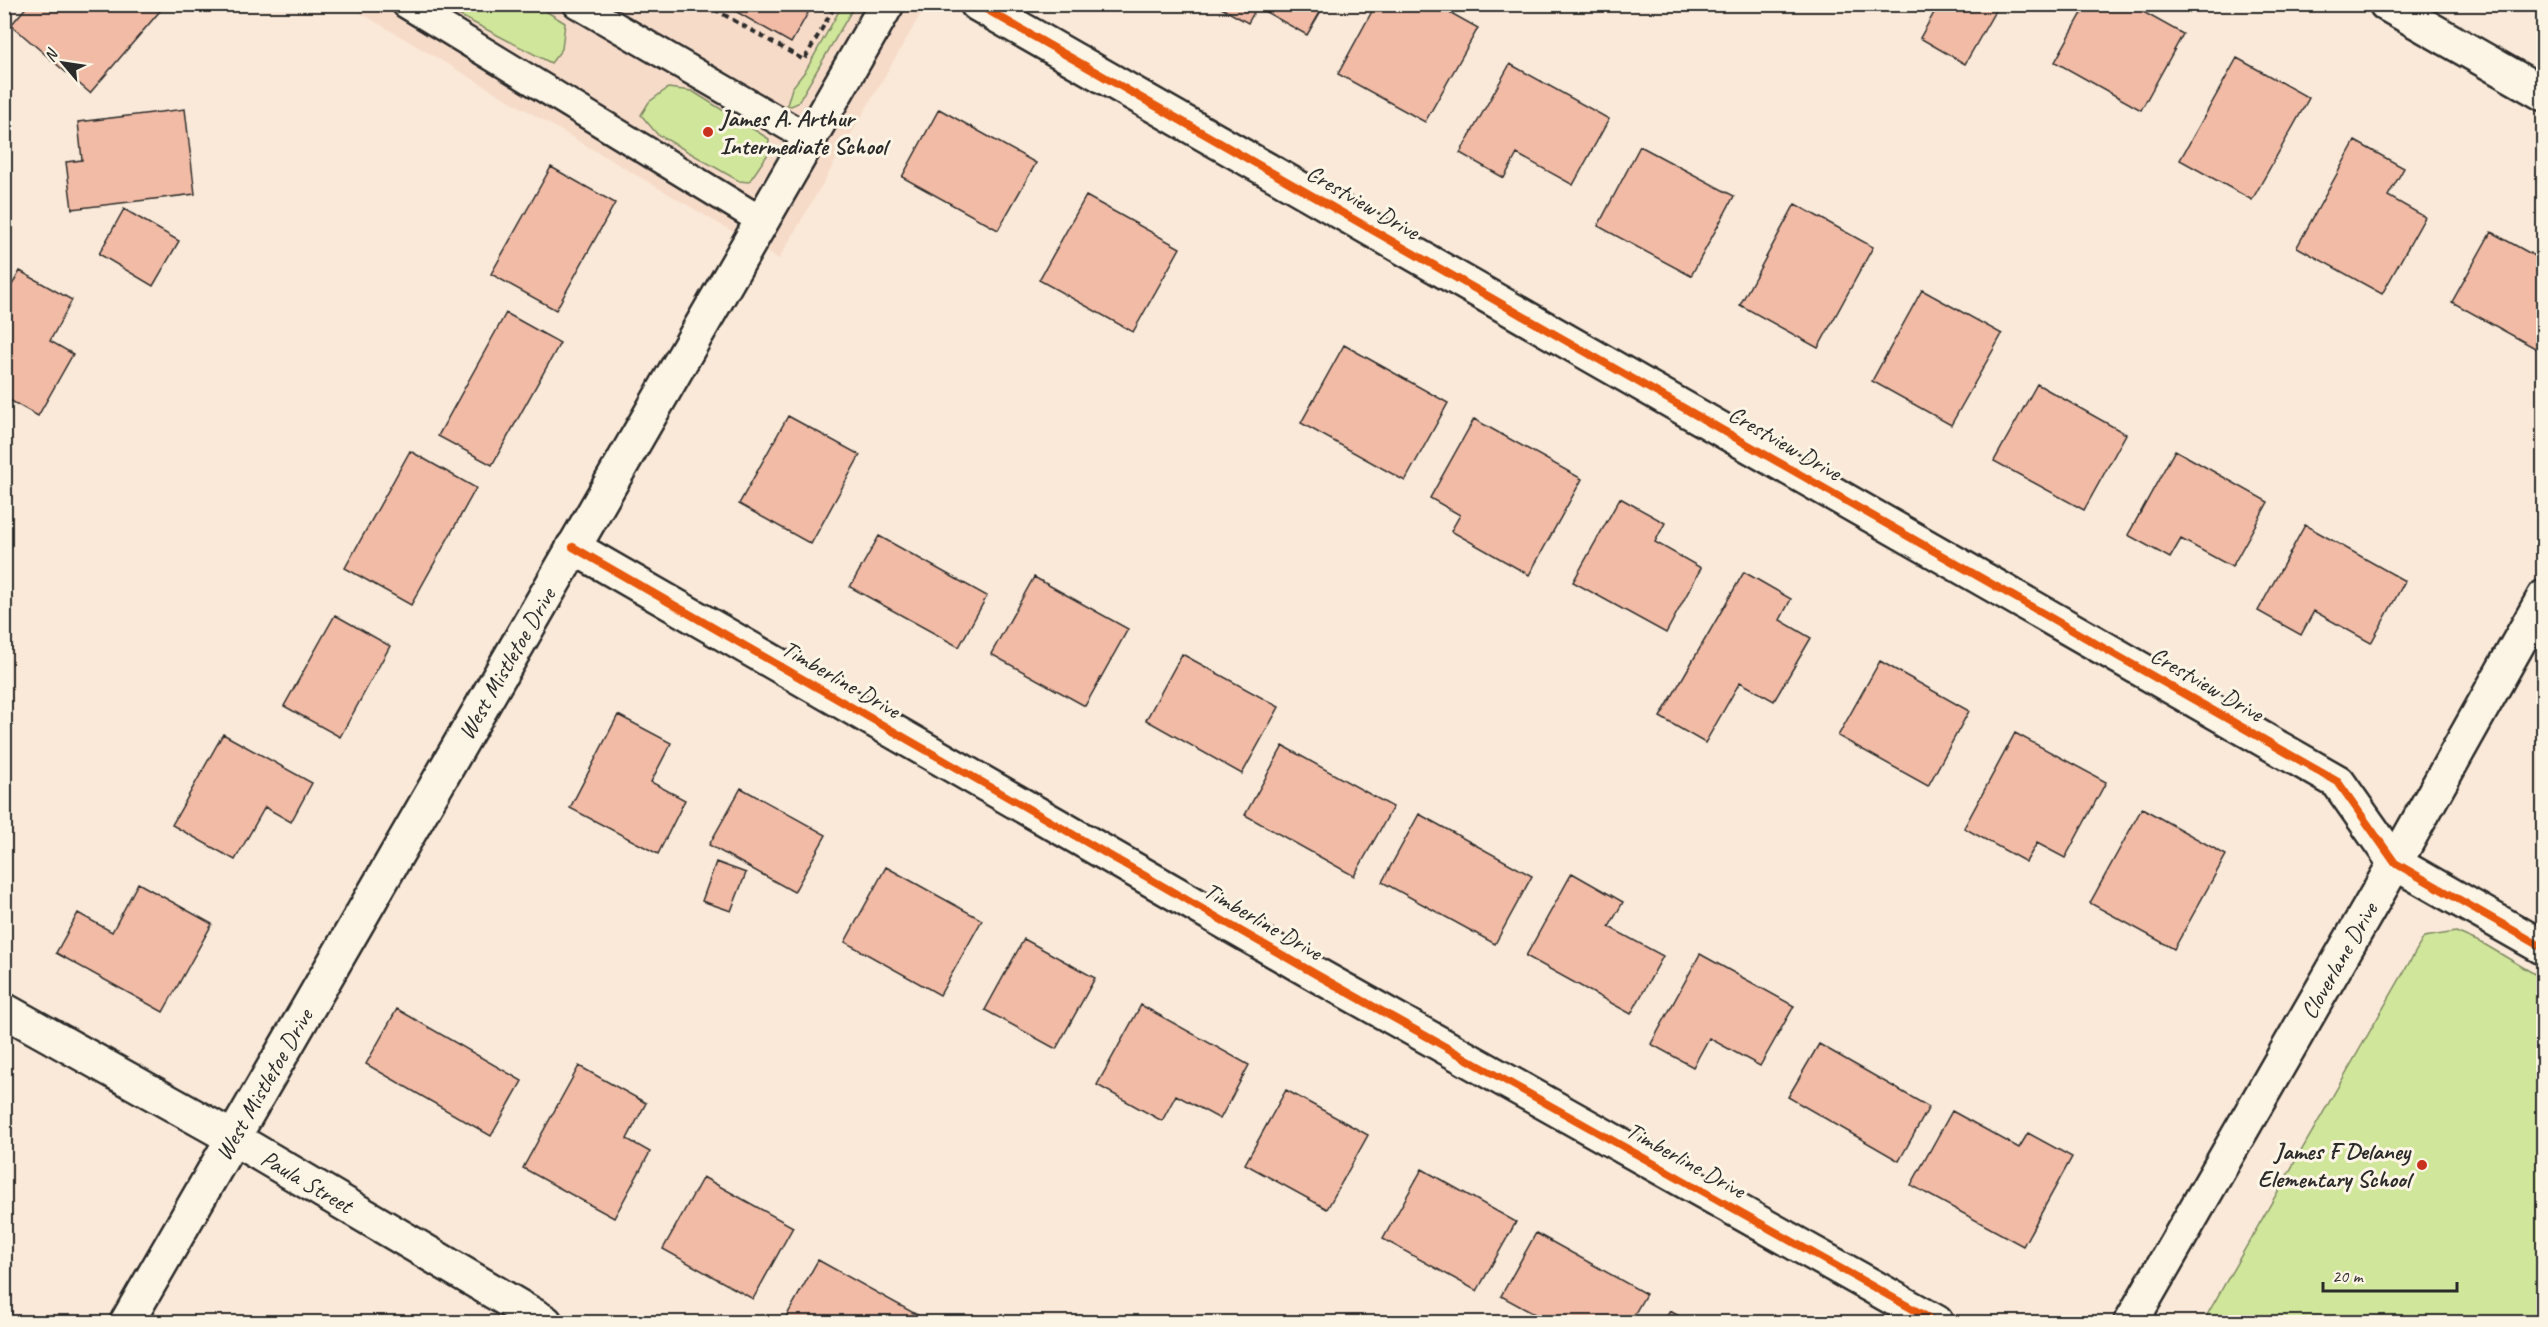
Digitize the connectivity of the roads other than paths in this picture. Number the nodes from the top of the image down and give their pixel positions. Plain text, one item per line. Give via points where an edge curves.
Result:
1 (406, 4) edge
2 (577, 4) edge
3 (888, 4) edge
4 (978, 4) edge
5 (2386, 4) edge
6 (2544, 94) edge
7 (810, 139) junction
8 (762, 221) junction
9 (573, 547) junction
10 (2544, 597) edge
11 (2395, 863) junction
12 (2544, 948) edge
13 (4, 1010) edge
14 (233, 1138) junction
15 (127, 1323) edge
16 (545, 1323) edge
17 (1936, 1323) edge
18 (2131, 1323) edge

1 - 8 lane
2 - 7 lane
3 - 7 street, West Mistletoe Drive
4 - 11 street, Crestview Drive via 2338,782
5 - 6 street
7 - 8 street, West Mistletoe Drive
8 - 9 street, West Mistletoe Drive
9 - 14 street, West Mistletoe Drive
9 - 17 street, Timberline Drive via 1309,970
10 - 11 street, Cloverlane Drive
11 - 12 street, Crestview Drive
11 - 18 street, Cloverlane Drive
13 - 14 street, Paula Street
14 - 15 street, West Mistletoe Drive
14 - 16 street, Paula Street

